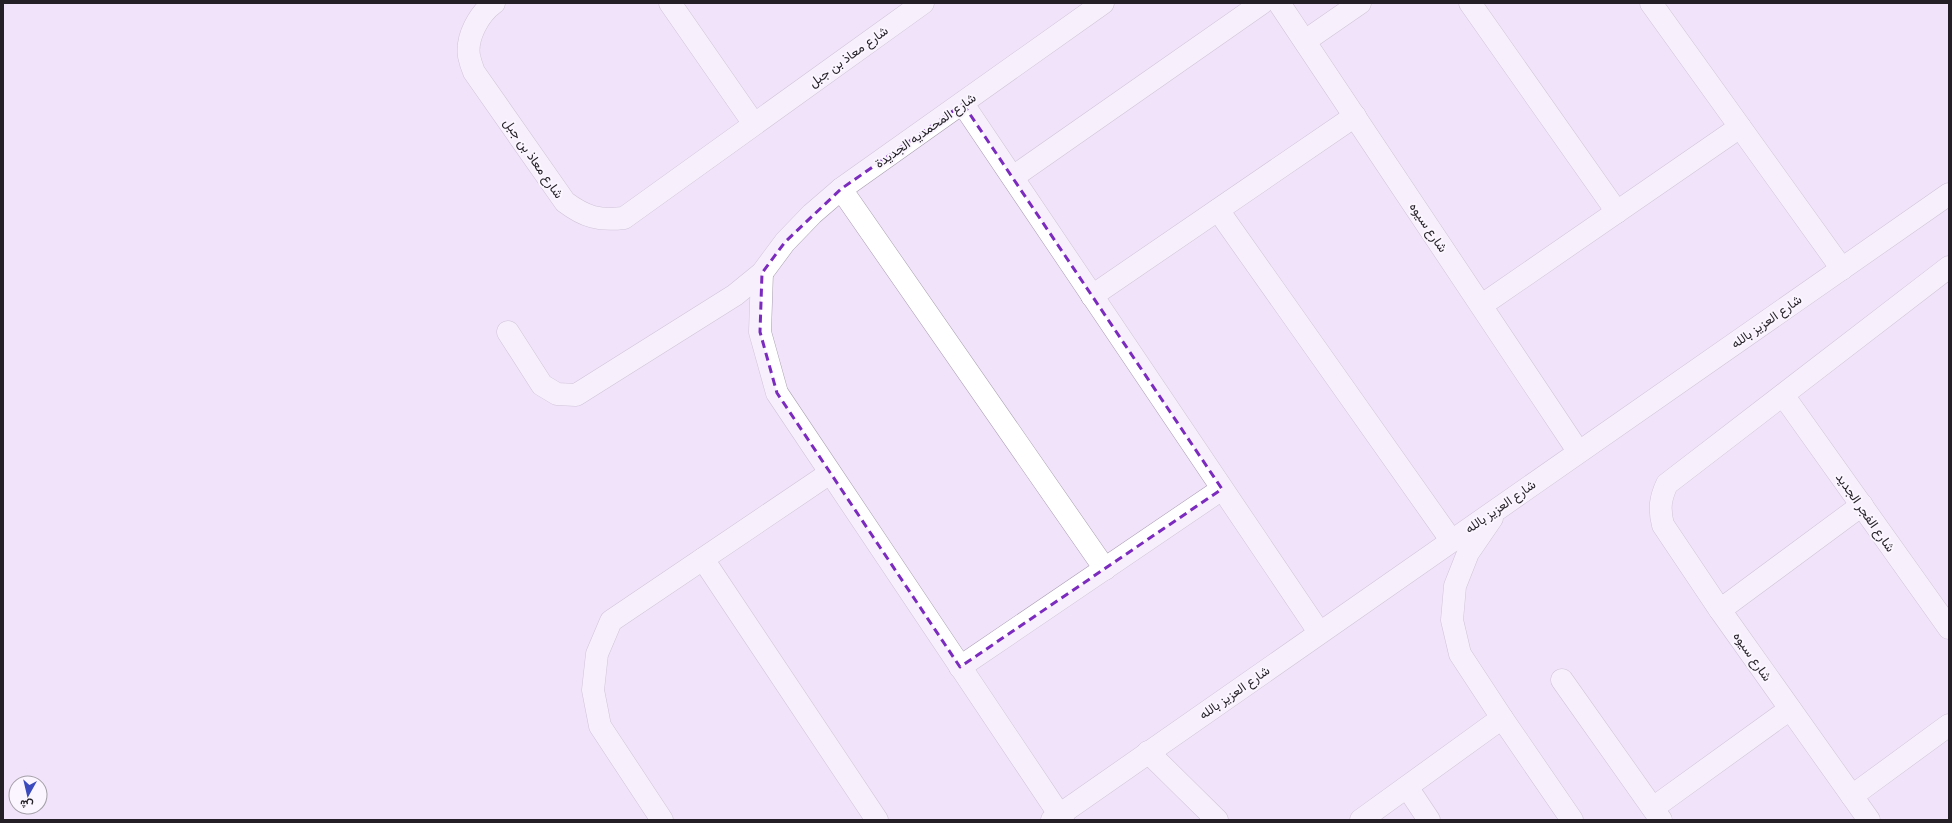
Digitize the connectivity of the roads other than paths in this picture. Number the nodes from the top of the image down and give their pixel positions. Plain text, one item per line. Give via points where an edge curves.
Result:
1 (670, 3) edge
2 (923, 3) edge
3 (1103, 3) edge
4 (1262, 3) edge
5 (1279, 3) edge
6 (1360, 3) edge
7 (1470, 3) edge
8 (1651, 3) edge
9 (491, 4) edge
10 (1305, 41) junction
11 (963, 104) junction
12 (1355, 116) junction
13 (754, 124) junction
14 (1740, 127) junction
15 (1013, 177) junction
16 (841, 190) junction
17 (1949, 194) edge
18 (1218, 210) junction
19 (1616, 212) junction
20 (1949, 267) edge
21 (1842, 269) junction
22 (762, 273) junction
23 (1092, 296) junction
24 (1482, 305) junction
25 (508, 332) dead end
26 (1783, 395) junction
27 (1578, 451) junction
28 (830, 473) junction
29 (1222, 489) junction
30 (1501, 505) junction
31 (1862, 505) junction
32 (1451, 540) junction
33 (703, 559) junction
34 (1105, 569) junction
35 (1720, 610) junction
36 (1949, 628) edge
37 (1319, 632) junction
38 (960, 667) junction
39 (1562, 680) dead end
40 (1790, 709) junction
41 (1502, 718) junction
42 (1949, 725) edge
43 (1148, 752) junction
44 (1407, 787) junction
45 (1852, 796) junction
46 (1657, 814) edge
47 (1058, 818) edge
48 (662, 820) edge
49 (877, 820) edge
50 (1217, 820) edge
51 (1361, 820) edge
52 (1429, 820) edge
53 (1572, 820) edge
54 (1869, 820) edge

1 - 13 street
2 - 13 street, شارع معاذ بن جبل
3 - 11 street, شارع المحمديه الجديدة
4 - 15 street
5 - 10 street, شارع سيوه
6 - 10 street
7 - 19 street
8 - 14 street
9 - 13 street, شارع معاذ بن جبل via 480,16 471,37 469,55 474,72 565,202 578,212 600,219 624,218
10 - 12 street, شارع سيوه
11 - 15 street
11 - 16 street, شارع المحمديه الجديدة
12 - 18 street
12 - 24 street, شارع سيوه
14 - 19 street
14 - 21 street
15 - 23 street
16 - 22 street, شارع المحمديه الجديدة via 812,214 785,242
16 - 34 street
17 - 21 street, شارع العزيز بالله
18 - 23 street
18 - 32 street
19 - 24 street
20 - 26 street
21 - 27 street, شارع العزيز بالله
22 - 25 street, شارع المحمديه الجديدة via 735,295 576,395 557,394 542,385
22 - 28 street via 760,332 777,393
23 - 29 street
24 - 27 street, شارع سيوه
26 - 31 street, شارع الفجر الجديد
26 - 35 street, شارع سيوه via 1667,484 1661,498 1663,525
27 - 30 street, شارع العزيز بالله
28 - 33 street
28 - 38 street
29 - 34 street
29 - 37 street
30 - 32 street, شارع العزيز بالله
30 - 41 street via 1468,553 1454,586 1452,620 1460,654
31 - 35 street
31 - 36 street, شارع الفجر الجديد
32 - 37 street, شارع العزيز بالله
33 - 48 street via 611,621 597,654 593,690 600,726
33 - 49 street
34 - 38 street
35 - 40 street, شارع سيوه
37 - 43 street, شارع العزيز بالله
38 - 47 street
39 - 46 street
40 - 45 street, شارع سيوه
40 - 46 street
41 - 44 street
41 - 53 street
42 - 45 street
43 - 47 street, شارع العزيز بالله
43 - 50 street
44 - 51 street
44 - 52 street
45 - 54 street, شارع سيوه

